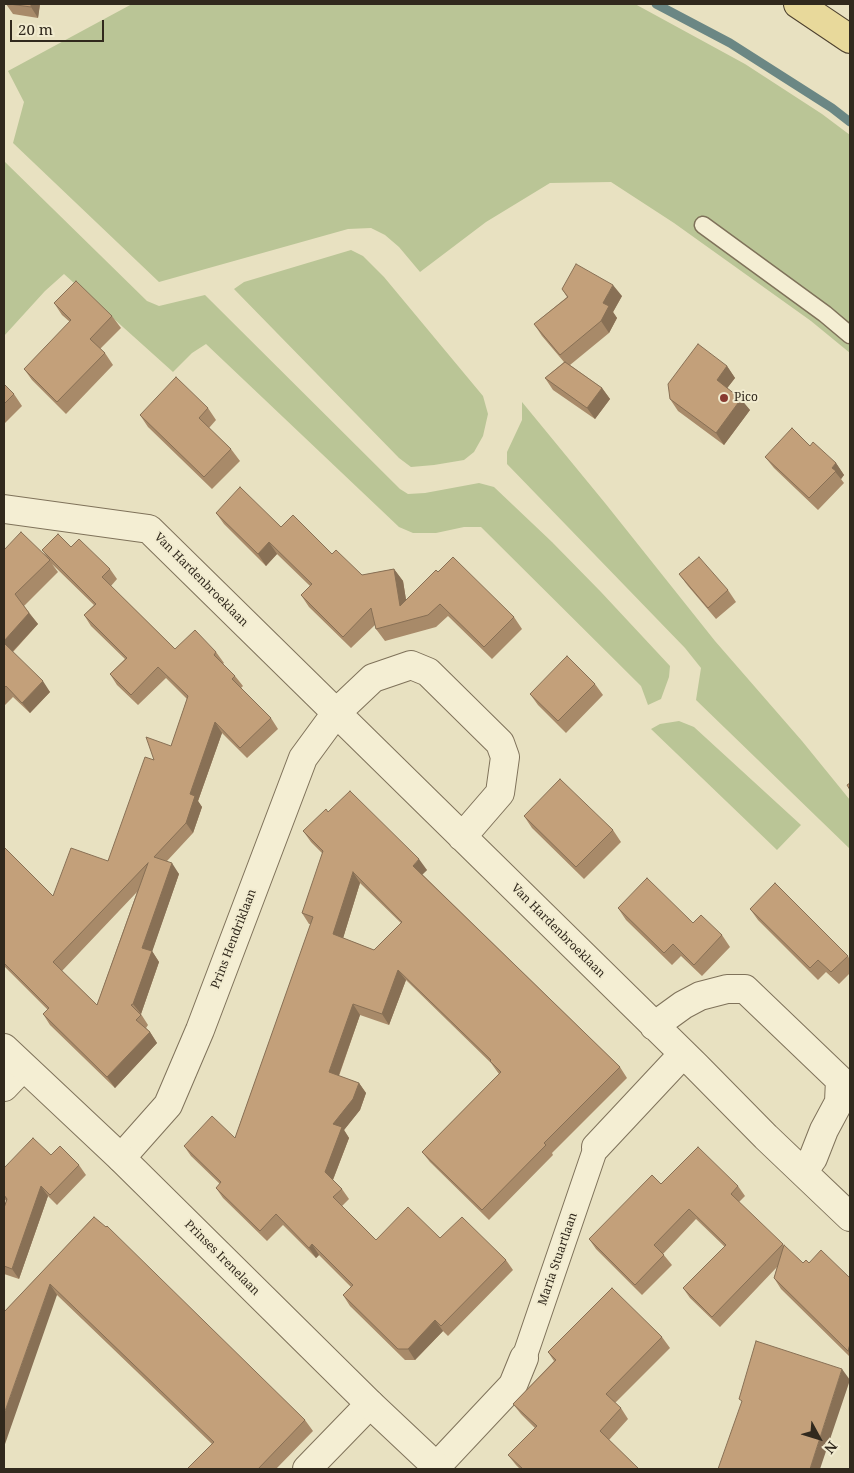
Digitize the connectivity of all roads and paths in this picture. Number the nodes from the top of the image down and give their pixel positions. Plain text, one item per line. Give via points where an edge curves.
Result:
1 (798, 4) edge
2 (850, 39) edge
3 (703, 225) dead end
4 (850, 335) edge
5 (4, 509) edge
6 (336, 713) junction
7 (462, 837) junction
8 (654, 1026) junction
9 (683, 1054) junction
10 (13, 1058) edge
11 (4, 1087) edge
12 (596, 1147) joint
13 (121, 1158) junction
14 (803, 1172) junction
15 (850, 1217) edge
16 (524, 1358) joint
17 (370, 1404) junction
18 (438, 1468) edge
19 (307, 1469) edge

1 - 2 main road
3 - 4 lane
5 - 6 street, Van Hardenbroeklaan via 149,528
6 - 7 street, Van Hardenbroeklaan
6 - 7 street via 373,678 412,665 428,672 500,743 505,756 500,793
6 - 13 street, Prins Hendriklaan via 303,758 200,1030 168,1105
7 - 8 street, Van Hardenbroeklaan
8 - 9 street, Van Hardenbroeklaan
8 - 14 street via 700,996 727,989 745,989 840,1080 839,1102
9 - 12 street, Maria Stuartlaan
9 - 14 street, Van Hardenbroeklaan
10 - 11 street
10 - 13 street, Prinses Irenelaan
12 - 16 street, Maria Stuartlaan
13 - 17 street, Prinses Irenelaan
14 - 15 street, Van Hardenbroeklaan
16 - 18 street, Maria Stuartlaan via 513,1385
17 - 18 street, Prinses Irenelaan
17 - 19 street

